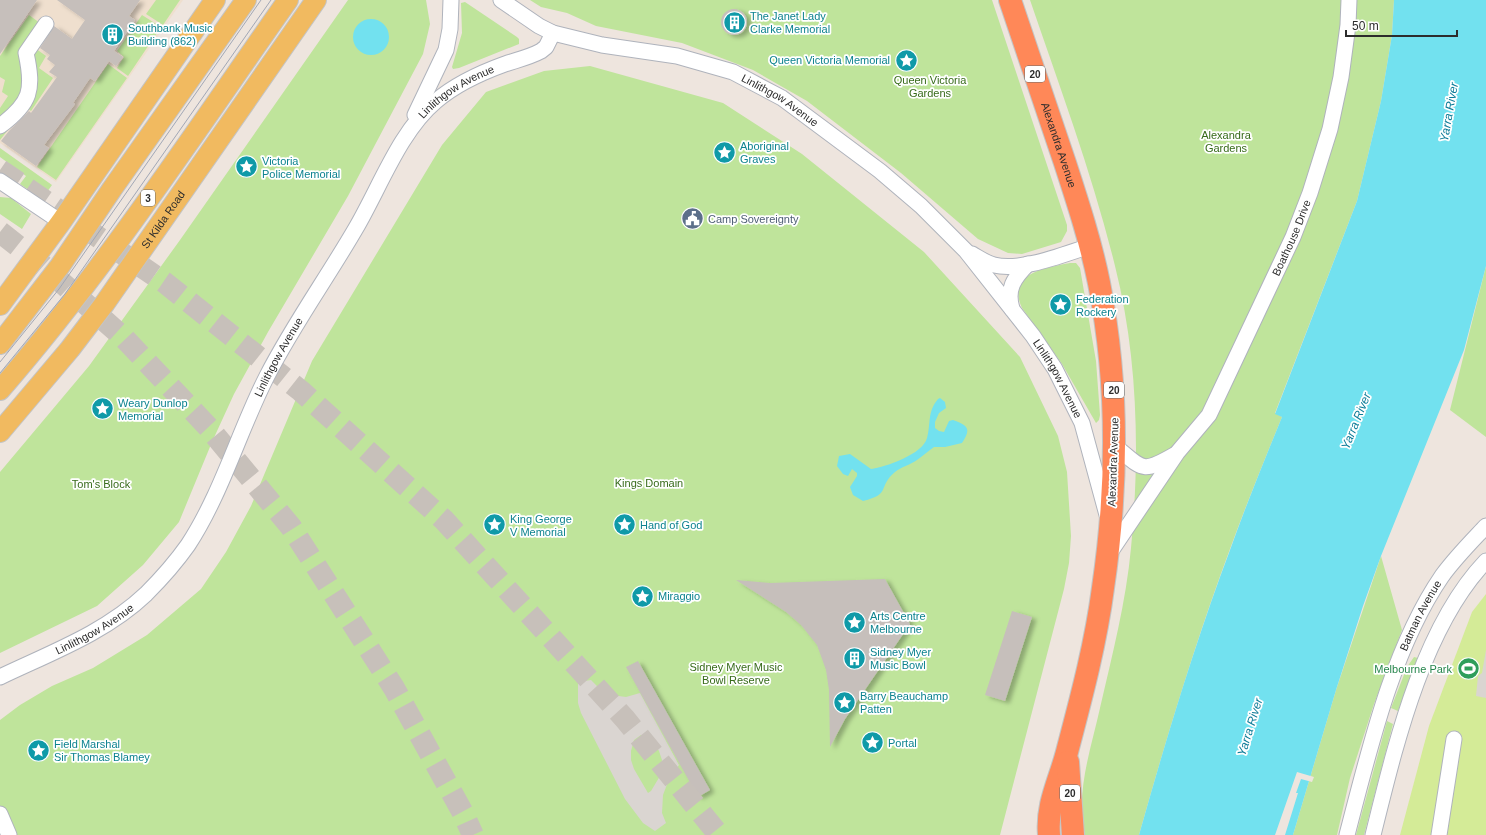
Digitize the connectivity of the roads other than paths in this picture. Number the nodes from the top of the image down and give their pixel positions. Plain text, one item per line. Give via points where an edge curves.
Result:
1 (215, 0) edge
2 (246, 0) edge
3 (288, 0) edge
4 (316, 0) edge
5 (451, 0) edge
6 (501, 0) edge
7 (1010, 0) edge
8 (1349, 0) edge
9 (46, 24) dead end
10 (553, 33) junction
11 (0, 126) edge
12 (400, 145) junction
13 (110, 150) junction
14 (134, 158) junction
15 (0, 181) edge
16 (61, 222) junction
17 (1090, 246) junction
18 (966, 251) junction
19 (1028, 264) junction
20 (0, 305) edge
21 (1013, 312) junction
22 (0, 344) edge
23 (0, 390) edge
24 (0, 432) edge
25 (1115, 446) junction
26 (1177, 453) junction
27 (1486, 526) edge
28 (1110, 527) junction
29 (1108, 555) junction
30 (1486, 561) edge
31 (0, 677) edge
32 (1454, 738) dead end
33 (1068, 750) junction
34 (1050, 806) junction
35 (0, 814) edge
36 (9, 835) edge
37 (1044, 835) edge
38 (1049, 835) edge
39 (1073, 835) edge
40 (1347, 835) edge
41 (1373, 835) edge
42 (1440, 835) edge

1 - 13 main road
2 - 14 main road
3 - 23 main road, St Kilda Road / 3 via 115,246 55,326
4 - 24 main road, St Kilda Road via 104,303 70,349
5 - 12 street via 450,30 444,54
6 - 10 street, Linlithgow Avenue
7 - 17 highway, Alexandra Avenue / 20
8 - 26 street, Boathouse Drive via 1341,77 1332,121 1310,193 1293,237 1209,415
9 - 11 street via 26,53 31,86 28,99
10 - 12 street, Linlithgow Avenue via 541,51 479,75 447,92 421,115
10 - 18 street, Linlithgow Avenue via 602,45 649,50 688,58 728,70 762,87 822,126 880,171 926,211
12 - 31 street, Linlithgow Avenue via 370,204 267,376 218,487 188,545 146,594 114,620
13 - 14 main road
13 - 16 main road
14 - 22 main road via 60,266
15 - 16 street
16 - 20 main road
17 - 19 street, Linlithgow Avenue
17 - 25 highway, Alexandra Avenue / 20 via 1102,301 1110,358
18 - 19 street, Linlithgow Avenue via 992,265 1002,267
18 - 21 street, Linlithgow Avenue
19 - 21 street via 1011,285 1009,295
21 - 28 street, Linlithgow Avenue via 1054,368 1077,411
25 - 26 street, Boathouse Drive via 1146,467 1155,466
25 - 28 highway, Alexandra Avenue / 20
26 - 29 street, Boathouse Drive
27 - 40 street, Batman Avenue via 1459,554 1442,577 1415,627 1383,706
28 - 29 highway, Alexandra Avenue / 20
29 - 33 highway, Alexandra Avenue / 20 via 1095,636
30 - 41 street, Batman Avenue via 1451,607 1416,682 1388,774
32 - 42 street
33 - 34 highway, Alexandra Avenue / 20
33 - 39 highway, 20
34 - 37 street, Alexandra Avenue
34 - 38 highway, 20
35 - 36 street

